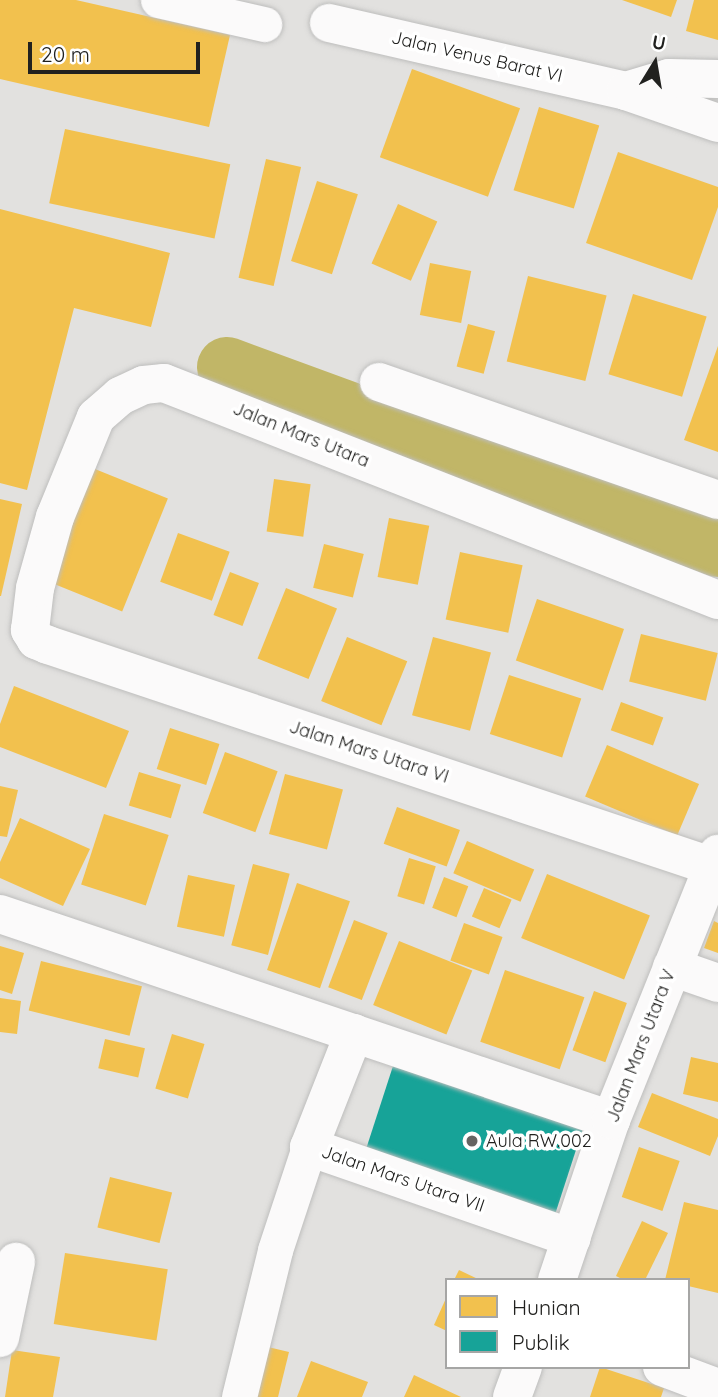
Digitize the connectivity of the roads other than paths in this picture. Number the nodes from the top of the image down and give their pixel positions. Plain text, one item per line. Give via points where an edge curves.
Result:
1 (158, 0) edge
2 (329, 23) dead end
3 (264, 24) dead end
4 (718, 79) edge
5 (626, 91) junction
6 (718, 123) edge
7 (379, 383) dead end
8 (718, 500) edge
9 (718, 600) edge
10 (30, 630) joint
11 (716, 861) edge
12 (0, 914) edge
13 (672, 967) junction
14 (718, 983) edge
15 (354, 1033) junction
16 (611, 1120) junction
17 (309, 1147) junction
18 (572, 1238) junction
19 (16, 1262) dead end
20 (557, 1278) edge
21 (0, 1338) edge
22 (522, 1369) edge
23 (667, 1369) edge
24 (718, 1388) edge
25 (239, 1397) edge
26 (512, 1397) edge

1 - 3 lane
2 - 5 street, Jalan Venus Barat VI
4 - 5 street, Jalan Venus Barat VI via 669,78
5 - 6 street, Jalan Venus Barat VI
7 - 8 street
9 - 10 street, Jalan Mars Utara via 163,383 144,385 120,396 96,417 55,517 35,589
10 - 11 street, Jalan Mars Utara VI via 36,640 48,645
11 - 13 street, Jalan Mars Utara V
12 - 15 street
13 - 14 street
13 - 16 street, Jalan Mars Utara V
15 - 16 street
15 - 17 street, Jalan Mars Utara VII
16 - 18 street, Jalan Mars Utara V
17 - 18 street, Jalan Mars Utara VII
17 - 25 lane via 275,1250
18 - 20 street, Jalan Mars Utara V
19 - 21 street
22 - 26 street
23 - 24 street

